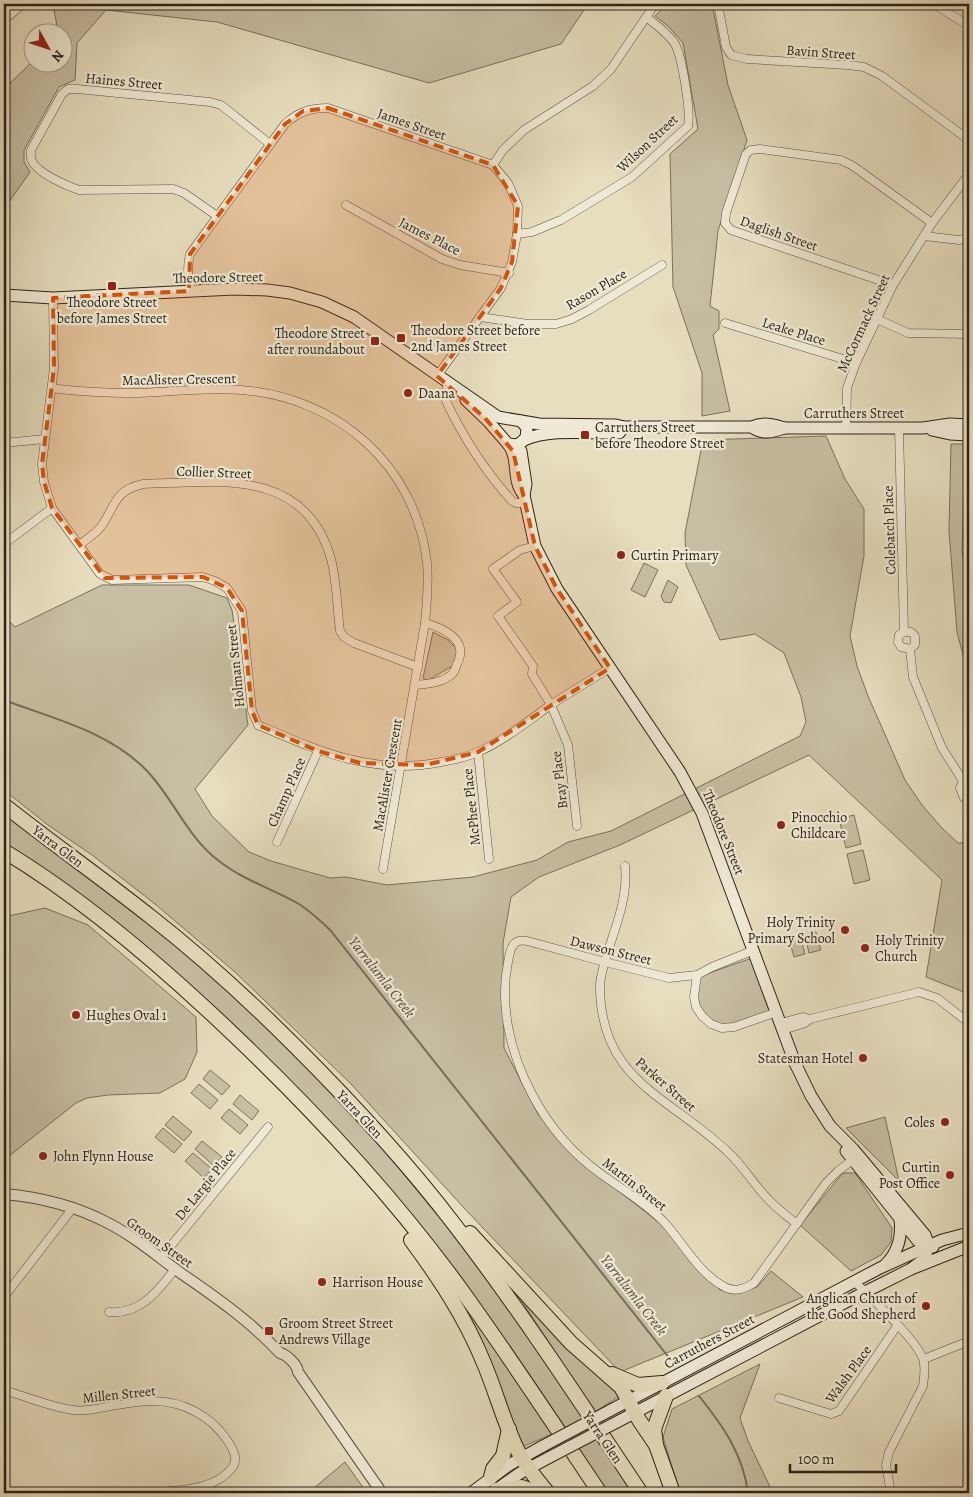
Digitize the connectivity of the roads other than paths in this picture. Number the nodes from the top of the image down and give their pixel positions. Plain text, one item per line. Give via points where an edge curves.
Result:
1 (22, 4) edge
2 (655, 4) edge
3 (718, 4) edge
4 (934, 4) edge
5 (646, 17) junction
6 (4, 20) edge
7 (969, 26) edge
8 (969, 140) edge
9 (270, 144) junction
10 (493, 165) junction
11 (969, 177) edge
12 (346, 205) dead end
13 (217, 216) junction
14 (932, 223) junction
15 (517, 234) junction
16 (924, 236) junction
17 (969, 238) edge
18 (662, 265) dead end
19 (509, 273) junction
20 (893, 286) junction
21 (192, 291) junction
22 (4, 295) edge
23 (53, 298) junction
24 (4, 300) edge
25 (480, 317) junction
26 (878, 319) junction
27 (725, 323) dead end
28 (969, 334) edge
29 (856, 363) junction
30 (437, 376) junction
31 (451, 385) junction
32 (52, 388) junction
33 (516, 420) junction
34 (969, 425) edge
35 (624, 427) junction
36 (846, 428) junction
37 (899, 428) junction
38 (923, 428) junction
39 (969, 435) edge
40 (45, 439) junction
41 (523, 441) junction
42 (505, 442) junction
43 (4, 443) edge
44 (525, 499) junction
45 (52, 508) junction
46 (4, 544) edge
47 (79, 545) junction
48 (535, 546) junction
49 (425, 623) junction
50 (904, 632) junction
51 (910, 649) junction
52 (418, 667) junction
53 (610, 668) junction
54 (415, 685) junction
55 (551, 705) junction
56 (318, 751) junction
57 (478, 752) junction
58 (401, 766) junction
59 (966, 780) edge
60 (969, 800) edge
61 (4, 805) edge
62 (577, 826) dead end
63 (277, 842) dead end
64 (4, 851) edge
65 (489, 859) dead end
66 (625, 866) dead end
67 (383, 869) dead end
68 (521, 940) joint
69 (754, 950) junction
70 (605, 962) junction
71 (697, 975) junction
72 (202, 1004) junction
73 (777, 1012) junction
74 (969, 1023) edge
75 (782, 1027) junction
76 (268, 1127) dead end
77 (856, 1158) junction
78 (415, 1175) junction
79 (4, 1194) edge
80 (72, 1209) junction
81 (900, 1219) junction
82 (797, 1224) junction
83 (969, 1233) edge
84 (929, 1246) junction
85 (967, 1247) edge
86 (161, 1258) junction
87 (880, 1268) junction
88 (175, 1269) junction
89 (910, 1269) junction
90 (854, 1281) junction
91 (865, 1292) junction
92 (4, 1297) edge
93 (109, 1312) dead end
94 (898, 1326) junction
95 (969, 1341) edge
96 (924, 1359) junction
97 (598, 1367) junction
98 (4, 1390) edge
99 (664, 1390) junction
100 (779, 1398) dead end
101 (632, 1407) junction
102 (508, 1429) junction
103 (656, 1445) junction
104 (525, 1463) junction
105 (493, 1487) edge
106 (151, 1493) edge
107 (382, 1493) edge
108 (472, 1493) edge
109 (539, 1493) edge
110 (548, 1493) edge
111 (600, 1493) edge
112 (642, 1493) edge
113 (674, 1493) edge
114 (892, 1493) edge

1 - 6 street
2 - 5 street
3 - 8 street, Bavin Street via 726,46 731,55 864,68 882,76
4 - 7 street
5 - 10 street via 602,79 524,130
5 - 15 street, Wilson Street via 670,37 677,49 688,126 632,177 561,220 532,232
9 - 10 street, James Street via 294,116 303,111 328,108
9 - 13 street, James Street
9 - 13 street, Haines Street via 221,105 210,102 68,89 62,94 31,150 30,159 35,167 66,186 79,190 173,189
10 - 15 street via 508,183 518,206
11 - 14 street, McCormack Street
12 - 19 street, James Place via 442,259
13 - 21 street, James Street via 190,254 188,281
14 - 16 street, McCormack Street
14 - 20 street, Daglish Street via 841,160 760,149 746,154 726,213 725,223 731,230
15 - 19 street
16 - 17 street
16 - 20 street, McCormack Street
18 - 25 street, Rason Place via 589,310 556,324 528,324
19 - 25 street
20 - 26 street, McCormack Street
21 - 23 main road, Theodore Street
21 - 30 main road, Theodore Street via 267,290 322,302 354,317
22 - 23 main road, Theodore Street
23 - 24 main road, Theodore Street
23 - 32 street, Holman Street
25 - 30 street
26 - 28 street via 908,333
26 - 29 street, McCormack Street
27 - 29 street, Leake Place
29 - 36 street, McCormack Street via 847,388
30 - 31 main road, Theodore Street
31 - 33 main road, Theodore Street via 496,416
31 - 42 main road, Theodore Street
31 - 44 street via 445,394 446,401 472,449 512,500 516,503
32 - 40 street, Holman Street
32 - 49 street, MacAlister Crescent via 140,393 242,390 298,401 353,430 396,476 411,504 427,562
33 - 35 main road, Carruthers Street via 538,424
33 - 41 main road via 527,430
33 - 42 main road via 505,422 501,428 500,434
34 - 38 main road, Carruthers Street
35 - 36 main road, Carruthers Street via 752,427 766,432 784,428
35 - 41 main road, Carruthers Street via 619,433 560,434
36 - 37 main road, Carruthers Street
37 - 38 main road, Carruthers Street
37 - 50 street, Colebatch Place
38 - 39 main road, Carruthers Street
40 - 43 street
40 - 45 street, Holman Street via 42,464
41 - 42 main road via 516,445
41 - 44 main road, Theodore Street
42 - 44 main road, Theodore Street via 514,453 517,482
44 - 48 main road, Theodore Street
45 - 46 street
45 - 47 street, Holman Street
47 - 52 street, Collier Street via 102,525 112,505 130,487 242,482 269,489 300,507 325,541 335,580 340,631 344,638
47 - 56 street, Holman Street via 100,574 112,580 203,577 227,588 242,611 254,719 258,725
48 - 53 main road, Theodore Street via 557,589
48 - 55 street, Bray Place via 520,550 494,569 517,602 498,616 533,666 532,674
49 - 52 street, MacAlister Crescent
49 - 54 street via 453,636 462,654 452,674 439,681
50 - 51 street, Colebatch Place via 898,642 901,647
50 - 51 street, Colebatch Place via 915,636 915,645
51 - 59 street, Colebatch Place via 913,677 942,748
52 - 54 street, MacAlister Crescent
53 - 55 street, Holman Street
53 - 69 main road, Theodore Street via 696,800
54 - 58 street, MacAlister Crescent
55 - 57 street, Holman Street
55 - 62 street, Bray Place via 568,745
56 - 58 street, Holman Street via 360,763
56 - 63 street, Champ Place
57 - 58 street, Holman Street via 426,765
57 - 65 street, McPhee Place
58 - 67 street, MacAlister Crescent
59 - 60 street, Colebatch Place via 960,791
61 - 78 highway, Yarra Glen via 151,917 226,980 328,1079
64 - 72 highway via 101,920
66 - 70 street, Parker Street via 627,884
68 - 70 street, Dawson Street
68 - 82 street, Martin Street via 511,947 506,992 507,1019 517,1063 544,1116 576,1153 647,1206 696,1263 722,1286 732,1290 744,1289 754,1283
69 - 71 street, Dawson Street
69 - 73 main road, Theodore Street
70 - 71 street, Dawson Street via 669,978
70 - 82 street, Parker Street via 600,980 602,1018 627,1069 730,1154 768,1199
71 - 73 street via 696,1007 711,1024 722,1028 734,1027
72 - 102 highway via 336,1146 417,1248 469,1330
72 - 111 highway via 318,1119 404,1217 470,1301
73 - 75 main road, Theodore Street
74 - 75 street via 937,998 919,992 803,1017
75 - 77 main road, Theodore Street via 811,1096
76 - 86 street, De Largie Place
77 - 81 main road, Theodore Street
77 - 82 street, Martin Street via 826,1183
77 - 84 main road, Theodore Street via 925,1235
78 - 97 highway via 571,1343
78 - 112 highway, Yarra Glen via 498,1282
79 - 80 street, Groom Street via 25,1196
80 - 86 street, Groom Street via 106,1222
80 - 92 street
81 - 84 main road, Theodore Street via 918,1241
81 - 87 main road via 896,1250 887,1264
83 - 84 main road, Carruthers Street
84 - 85 main road via 941,1249
84 - 87 main road, Carruthers Street
84 - 89 main road via 924,1259
85 - 89 main road, Carruthers Street
86 - 88 street, Groom Street
87 - 90 main road, Carruthers Street
88 - 93 street via 146,1302 129,1311
88 - 107 street, Groom Street via 234,1310 285,1354
89 - 91 main road, Carruthers Street
90 - 91 street
90 - 99 main road, Carruthers Street
91 - 94 street
91 - 99 main road, Carruthers Street
94 - 96 street
94 - 100 street, Walsh Place via 835,1414
95 - 96 street
96 - 114 street via 923,1386 886,1464
97 - 99 highway via 625,1381
97 - 101 highway via 621,1387
98 - 106 street, Millen Street via 76,1410 153,1401 173,1403 189,1408 214,1423 236,1458 226,1475 199,1487
99 - 101 main road, Carruthers Street
99 - 103 highway via 654,1429
101 - 103 highway
101 - 104 main road, Carruthers Street, bridge via 617,1422 550,1457
101 - 104 main road, Carruthers Street, bridge via 609,1411 543,1446
102 - 104 highway
102 - 105 highway via 503,1456 493,1469
103 - 113 highway
104 - 105 main road, Carruthers Street
104 - 110 highway
105 - 108 main road, Carruthers Street
105 - 109 highway via 522,1487

